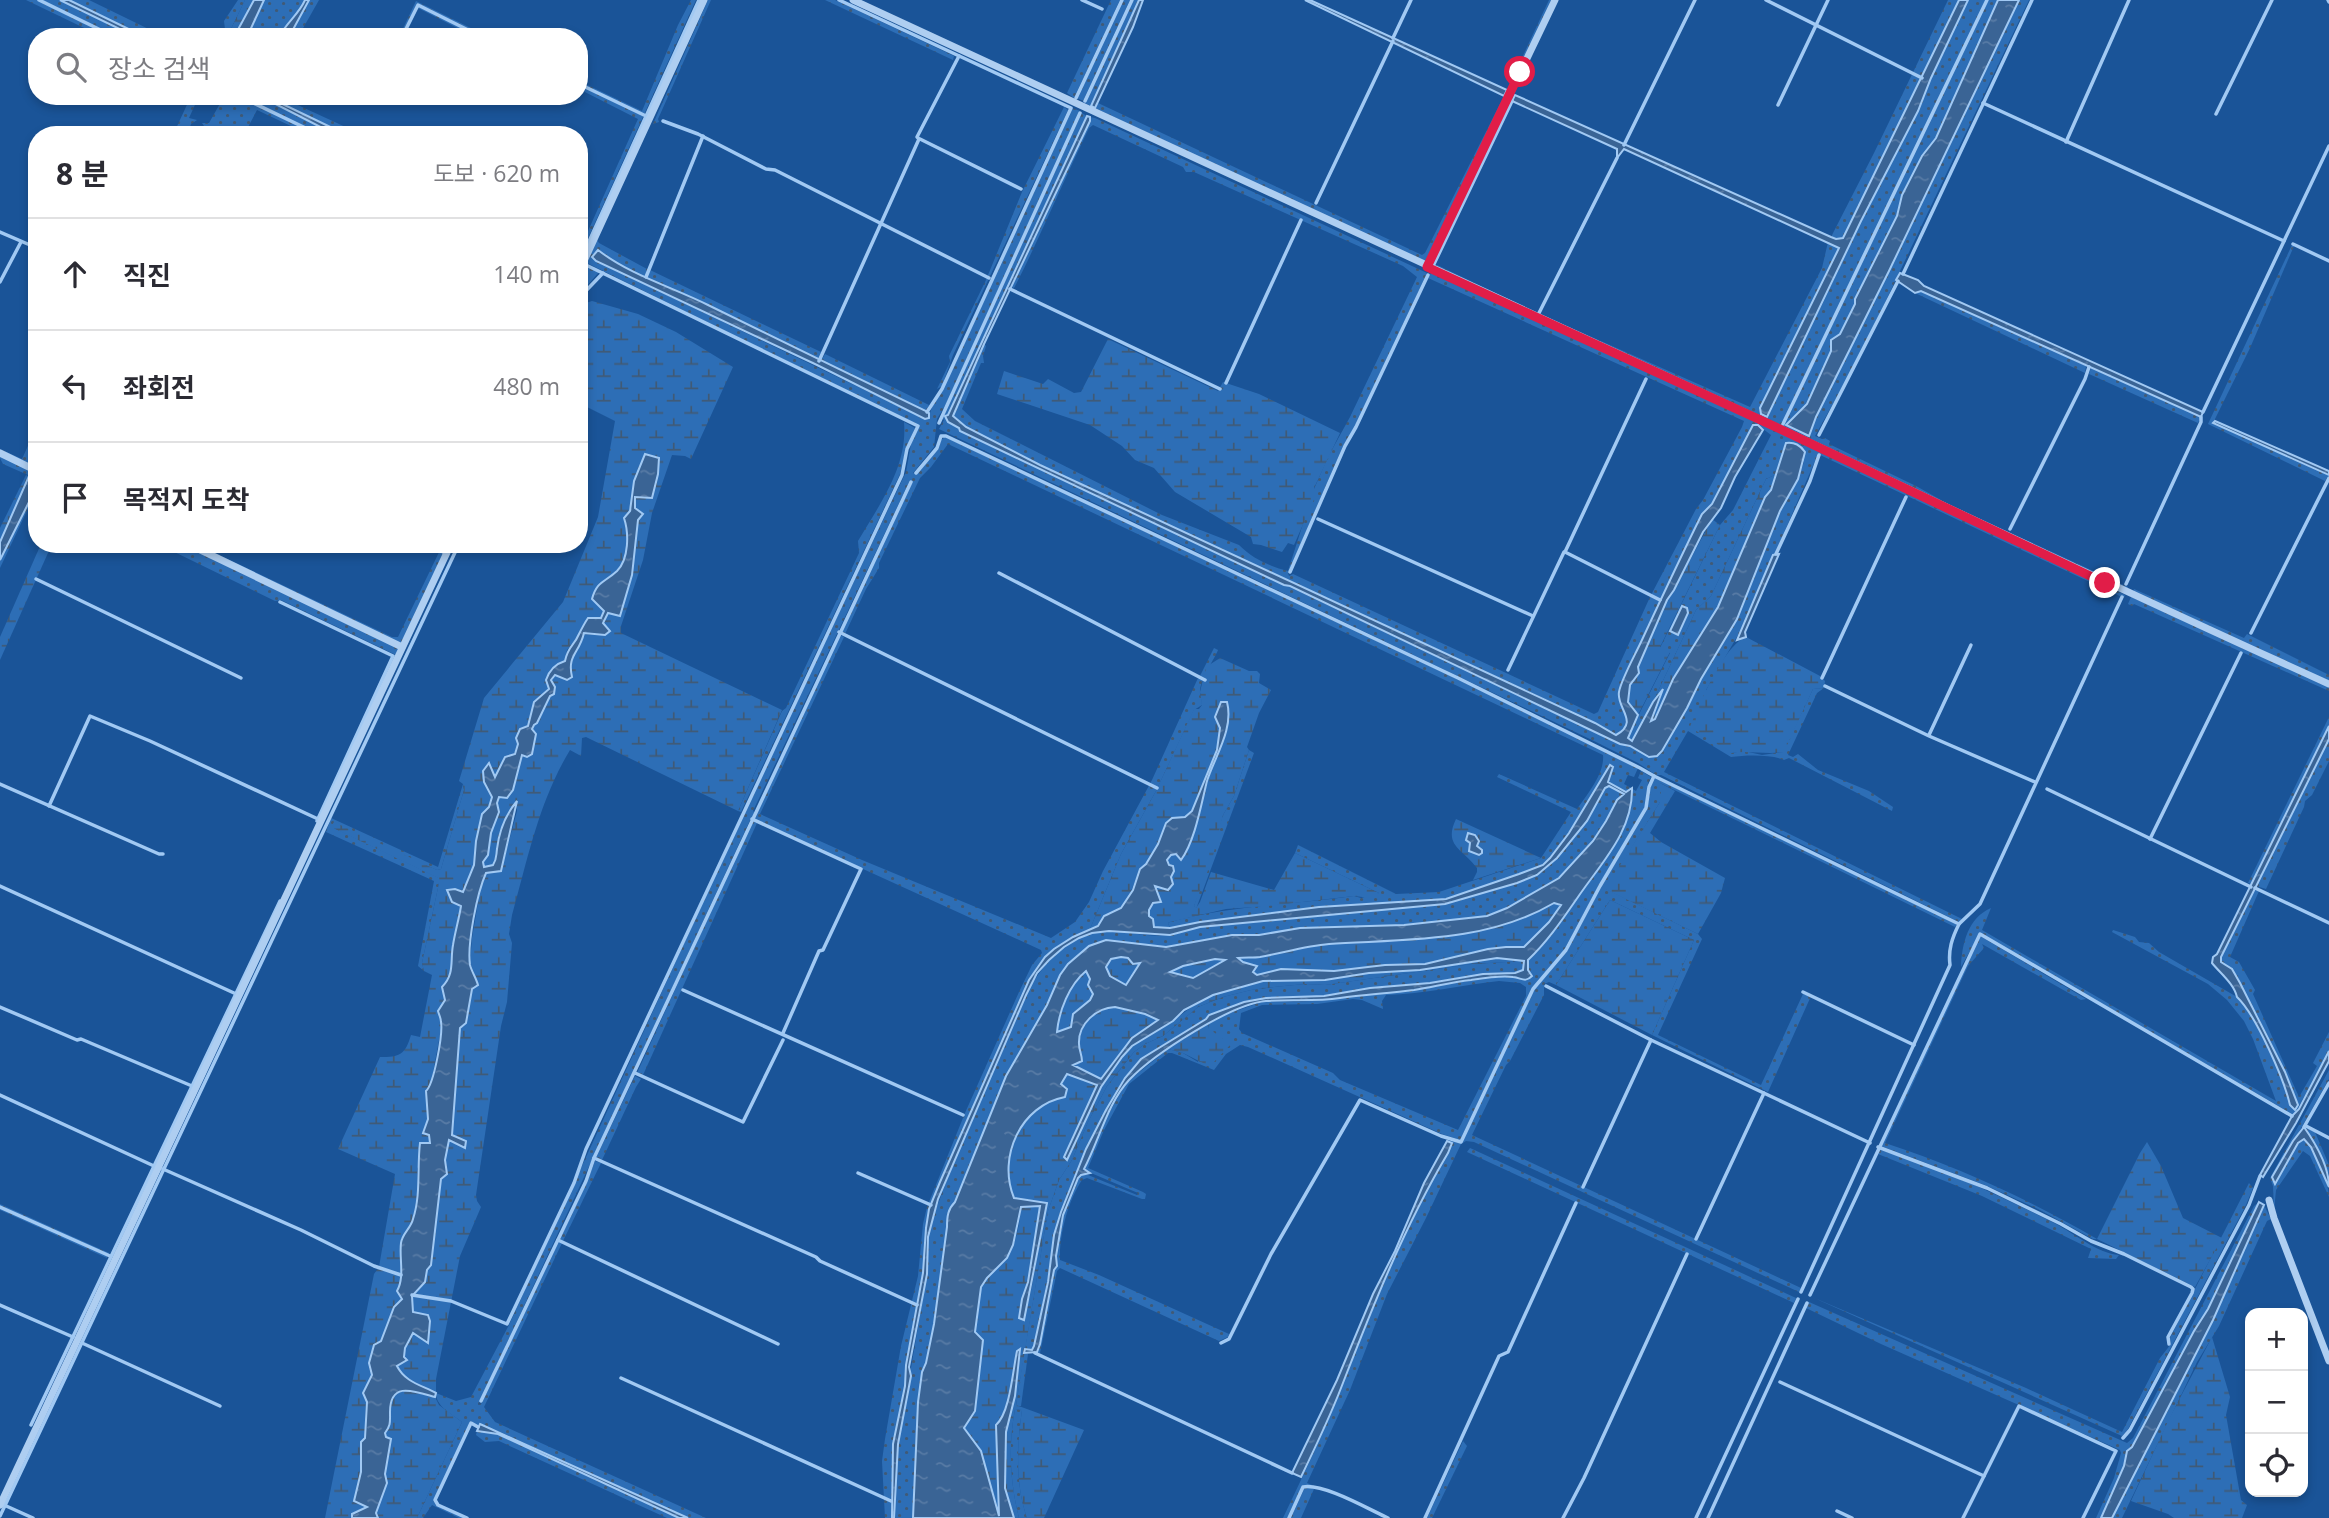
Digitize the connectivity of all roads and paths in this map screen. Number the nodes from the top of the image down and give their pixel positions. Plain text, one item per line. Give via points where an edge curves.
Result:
1 (704, 0) edge
2 (853, 0) edge
3 (1555, 0) edge
4 (588, 251) edge
5 (1427, 267) junction
6 (0, 453) edge
7 (28, 467) edge
8 (207, 553) edge
9 (447, 553) edge
10 (402, 647) junction
11 (2329, 684) edge
12 (2269, 1200) dead end
13 (2329, 1360) edge
14 (0, 1505) edge

1 - 4 street
2 - 5 street
3 - 5 street
5 - 11 street
6 - 7 street
8 - 10 street
9 - 10 street
10 - 14 street
12 - 13 street

